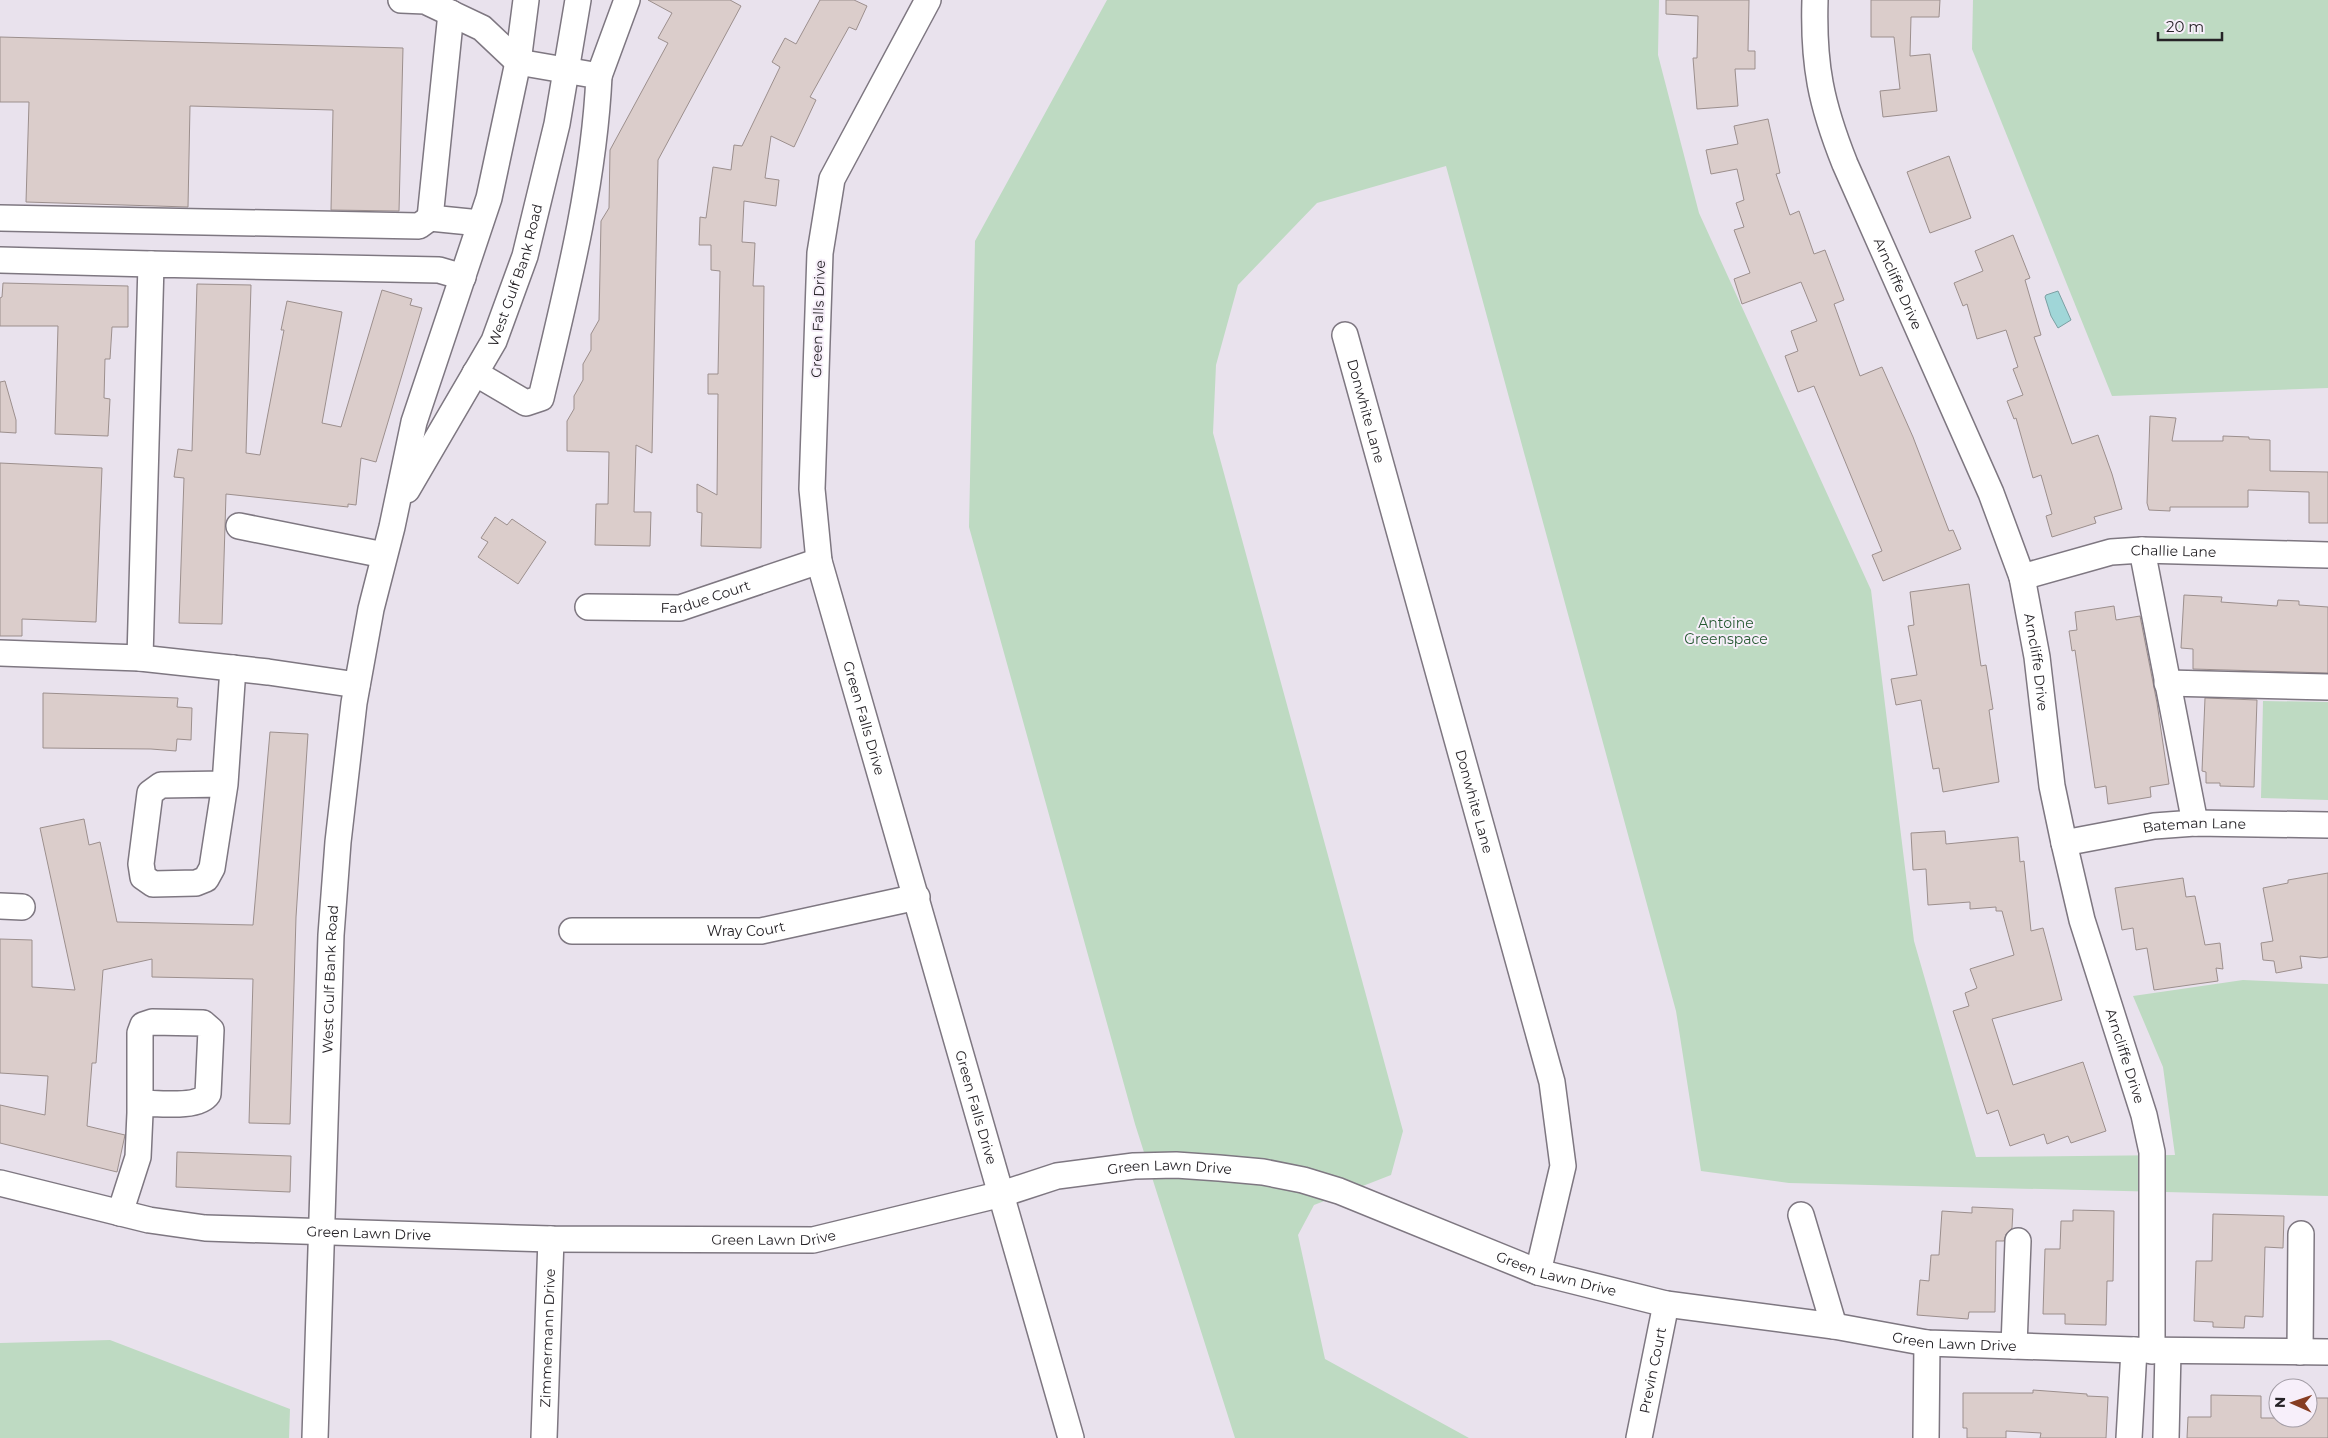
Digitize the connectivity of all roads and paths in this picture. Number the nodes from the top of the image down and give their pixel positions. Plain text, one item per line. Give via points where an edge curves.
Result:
1 (401, 0) edge
2 (526, 0) edge
3 (578, 0) edge
4 (626, 0) edge
5 (928, 0) edge
6 (1815, 0) edge
7 (451, 13) junction
8 (518, 62) junction
9 (566, 69) junction
10 (600, 76) junction
11 (0, 218) edge
12 (430, 218) junction
13 (480, 223) junction
14 (0, 260) edge
15 (151, 264) junction
16 (463, 277) junction
17 (1345, 335) dead end
18 (475, 373) junction
19 (240, 526) dead end
20 (392, 527) junction
21 (2142, 550) junction
22 (384, 555) junction
23 (2328, 555) edge
24 (819, 561) junction
25 (2022, 577) junction
26 (588, 607) dead end
27 (0, 653) edge
28 (140, 658) junction
29 (233, 668) junction
30 (2168, 683) junction
31 (357, 685) junction
32 (2328, 687) edge
33 (225, 784) junction
34 (2195, 823) junction
35 (2328, 825) edge
36 (2064, 843) junction
37 (917, 897) junction
38 (572, 931) dead end
39 (140, 1103) dead end
40 (0, 1183) edge
41 (1002, 1194) junction
42 (120, 1213) junction
43 (1801, 1215) dead end
44 (322, 1233) junction
45 (2301, 1234) dead end
46 (551, 1239) junction
47 (2018, 1241) dead end
48 (1538, 1272) junction
49 (1666, 1304) junction
50 (1834, 1326) junction
51 (1927, 1343) junction
52 (2014, 1346) junction
53 (2151, 1351) junction
54 (2300, 1352) junction
55 (2328, 1352) edge
56 (315, 1438) edge
57 (544, 1438) edge
58 (1071, 1438) edge
59 (1639, 1438) edge
60 (1926, 1438) edge
61 (2129, 1438) edge
62 (2166, 1438) edge

1 - 7 street via 425,1
2 - 8 street, West Gulf Bank Road
3 - 9 street, West Gulf Bank Road
4 - 10 street
5 - 24 street, Green Falls Drive via 832,179 820,263 812,489
6 - 25 street, Arncliffe Drive via 1816,55 1828,123 1991,492
7 - 8 street via 482,28
7 - 12 street
8 - 9 street
8 - 13 street, West Gulf Bank Road via 489,198
9 - 10 street
9 - 18 street, West Gulf Bank Road via 557,124 525,256 494,342
10 - 18 street via 597,115 572,261 541,398 526,403
11 - 12 street via 419,226
12 - 13 street
13 - 16 street, West Gulf Bank Road
14 - 15 street
15 - 16 street via 439,270
15 - 28 street
16 - 20 street, West Gulf Bank Road via 414,422
17 - 48 street, Donwhite Lane via 1552,1082 1563,1166
18 - 20 street, West Gulf Bank Road via 409,486
19 - 22 street
20 - 22 street, West Gulf Bank Road
21 - 23 street, Challie Lane
21 - 25 street, Challie Lane via 2111,552
21 - 30 street
22 - 31 street, West Gulf Bank Road
24 - 26 street, Fardue Court via 680,608
24 - 37 street, Green Falls Drive
25 - 36 street, Arncliffe Drive via 2037,657 2052,786
27 - 28 street
28 - 29 street
29 - 31 street
29 - 33 street
30 - 32 street
30 - 34 street
31 - 44 street, West Gulf Bank Road via 338,842 331,935
33 - 33 street via 212,868 206,879 196,883 152,884 143,877 141,864 150,793 161,785
34 - 35 street, Bateman Lane
34 - 36 street, Bateman Lane via 2154,826
36 - 53 street, Arncliffe Drive via 2082,920 2144,1115 2152,1152
37 - 38 street, Wray Court via 760,931
37 - 41 street, Green Falls Drive
39 - 42 street via 138,1157
40 - 42 street, Green Lawn Drive
41 - 46 street, Green Lawn Drive via 813,1240
41 - 48 street, Green Lawn Drive via 1057,1176 1134,1166 1176,1165 1264,1172 1339,1191
41 - 58 street, Green Falls Drive
42 - 44 street, Green Lawn Drive via 205,1228
43 - 50 street
44 - 46 street, Green Lawn Drive
44 - 56 street, West Gulf Bank Road
45 - 54 street
46 - 57 street, Zimmermann Drive
47 - 52 street
48 - 49 street, Green Lawn Drive
49 - 50 street, Green Lawn Drive
49 - 59 street, Previn Court
50 - 51 street, Green Lawn Drive
51 - 52 street, Green Lawn Drive
51 - 60 street
52 - 53 street, Green Lawn Drive
53 - 54 street, Green Lawn Drive
53 - 61 street
53 - 62 street
54 - 55 street, Green Lawn Drive

